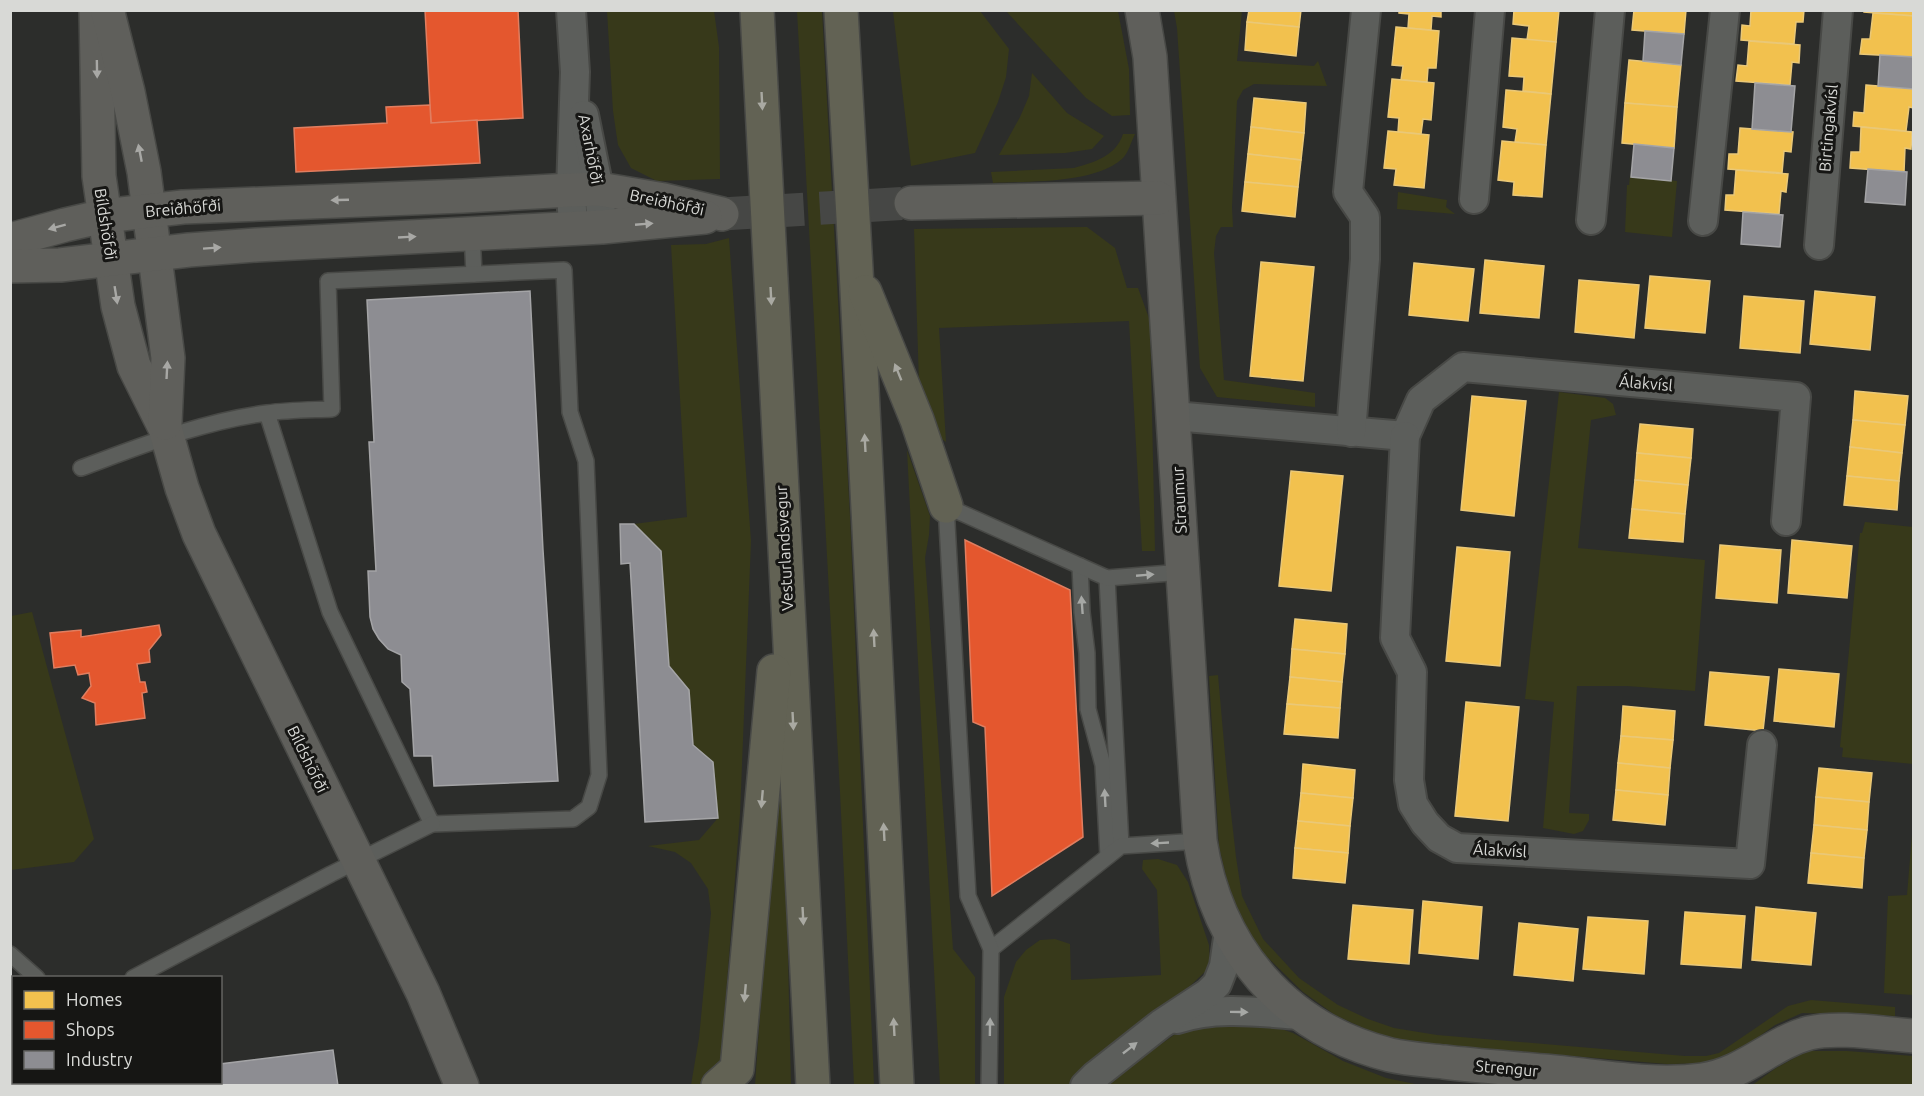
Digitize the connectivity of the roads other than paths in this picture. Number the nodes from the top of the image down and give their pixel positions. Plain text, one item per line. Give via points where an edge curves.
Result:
1 (96, 10) edge
2 (107, 10) edge
3 (572, 10) edge
4 (747, 10) edge
5 (1142, 10) edge
6 (1366, 10) edge
7 (1490, 10) edge
8 (1610, 10) edge
9 (1725, 10) edge
10 (1838, 10) edge
11 (843, 14) edge
12 (758, 26) edge
13 (486, 180) dead end
14 (465, 181) dead end
15 (585, 190) junction
16 (420, 197) junction
17 (1158, 198) junction
18 (1474, 199) dead end
19 (911, 203) tunnel mouth
20 (148, 211) junction
21 (104, 216) junction
22 (1592, 220) dead end
23 (1702, 221) dead end
24 (587, 228) junction
25 (472, 233) junction
26 (10, 240) edge
27 (1819, 245) dead end
28 (154, 254) junction
29 (111, 260) junction
30 (10, 266) edge
31 (856, 269) junction
32 (474, 274) junction
33 (267, 413) junction
34 (1174, 416) junction
35 (1351, 432) junction
36 (166, 433) junction
37 (1406, 436) junction
38 (81, 468) dead end
39 (946, 506) junction
40 (1786, 521) dead end
41 (784, 553) junction
42 (1080, 566) junction
43 (1183, 572) junction
44 (1107, 578) junction
45 (1762, 745) dead end
46 (432, 824) junction
47 (1200, 841) junction
48 (1121, 846) junction
49 (1108, 856) junction
50 (358, 861) junction
51 (1229, 931) junction
52 (991, 949) junction
53 (10, 954) edge
54 (1259, 975) joint
55 (35, 976) edge
56 (137, 976) edge
57 (1300, 1015) junction
58 (1161, 1024) junction
59 (1914, 1036) edge
60 (1469, 1075) edge
61 (730, 1080) edge
62 (462, 1086) edge
63 (813, 1086) edge
64 (897, 1086) edge
65 (989, 1086) edge
66 (1085, 1086) edge

1 -> 21 street, Bíldshöfði via 98,168
20 -> 2 street, Bíldshöfði via 129,92
3 - 15 street, Axarhöfði
4 - 12 lane
5 - 17 street, Straumur via 1150,57
6 - 35 street via 1348,192 1365,217
7 - 18 street
8 - 22 street
9 - 23 street
10 - 27 street, Birtingakvísl
11 - 31 highway
12 -> 41 highway, Vesturlandsvegur
13 - 15 lane via 523,178
14 - 16 lane
15 - 16 street, Breiðhöfði
15 - 24 street, Axarhöfði
24 -> 15 street, Breiðhöfði via 722,214 664,200
16 -> 20 street, Breiðhöfði
17 - 19 street
17 - 34 street, Straumur
20 - 21 street, Breiðhöfði
20 - 28 street, Bíldshöfði
21 -> 26 street, Breiðhöfði
21 - 29 street, Bíldshöfði
24 - 25 street, Breiðhöfði
28 -> 25 street, Breiðhöfði
25 - 32 lane
28 - 29 street, Breiðhöfði
36 -> 28 street, Bíldshöfði via 168,358
29 - 30 street, Breiðhöfði
29 -> 36 street, Bíldshöfði via 134,366
39 -> 31 highway via 917,420
64 -> 31 highway
32 - 33 lane via 328,281 332,409
32 - 46 lane via 564,270 570,412 586,461 599,775 589,807 573,819
33 - 36 lane
33 - 46 lane via 330,612
34 - 35 street
34 - 43 street, Straumur
35 - 37 street
36 - 38 lane
36 - 50 street, Bíldshöfði via 199,534
37 - 40 street, Álakvísl via 1421,400 1463,367 1797,397
37 - 45 street, Álakvísl via 1395,638 1412,672 1409,780 1413,804 1439,838 1457,848 1750,864
39 - 42 lane
39 - 52 lane via 968,896
41 -> 61 highway
41 -> 63 highway, Vesturlandsvegur
42 - 44 lane
49 -> 42 lane via 1103,765 1088,709
44 -> 43 lane
43 - 47 street, Straumur
44 - 48 lane
46 - 50 lane
47 -> 48 lane
47 - 51 street, Straumur via 1210,888
48 - 49 lane
49 - 52 lane
50 - 56 lane
50 - 62 street, Bíldshöfði via 423,993
51 - 54 street, Straumur
51 - 58 street via 1217,984
65 -> 52 lane
53 - 55 lane
54 - 57 street, Strengur
58 -> 57 street via 1191,1014 1218,1011
57 - 60 street, Strengur via 1331,1034 1369,1049
66 -> 58 street
59 - 60 street, Strengur via 1826,1030 1808,1033 1738,1070 1703,1080

